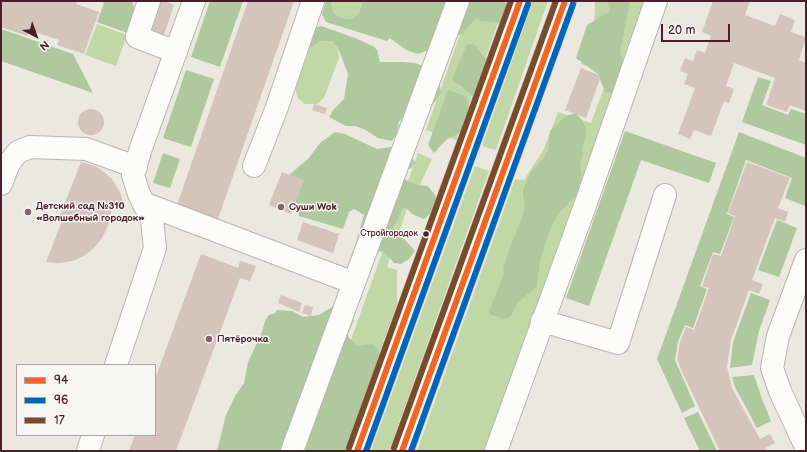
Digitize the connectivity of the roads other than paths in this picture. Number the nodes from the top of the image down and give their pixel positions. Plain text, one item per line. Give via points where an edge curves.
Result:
1 (149, 1) edge
2 (194, 1) edge
3 (313, 1) edge
4 (458, 1) edge
5 (520, 1) edge
6 (565, 1) edge
7 (656, 1) edge
8 (176, 52) junction
9 (254, 166) dead end
10 (136, 167) junction
11 (1, 184) edge
12 (665, 195) dead end
13 (143, 204) junction
14 (806, 260) edge
15 (354, 283) junction
16 (542, 321) junction
17 (116, 364) edge
18 (93, 436) edge
19 (806, 447) edge
20 (88, 451) edge
21 (292, 451) edge
22 (358, 451) edge
23 (402, 451) edge
24 (496, 451) edge

1 - 8 main road via 138,37
2 - 8 main road
3 - 9 main road
4 - 15 main road
5 - 22 main road
6 - 23 main road
7 - 16 main road
8 - 10 main road
10 - 11 main road via 86,149 30,147 18,152 9,163
10 - 13 main road via 133,176
12 - 16 main road via 618,343
13 - 15 main road
13 - 17 main road via 152,220 155,248
14 - 19 main road via 778,336 772,368
15 - 21 main road
16 - 24 main road
18 - 20 main road

